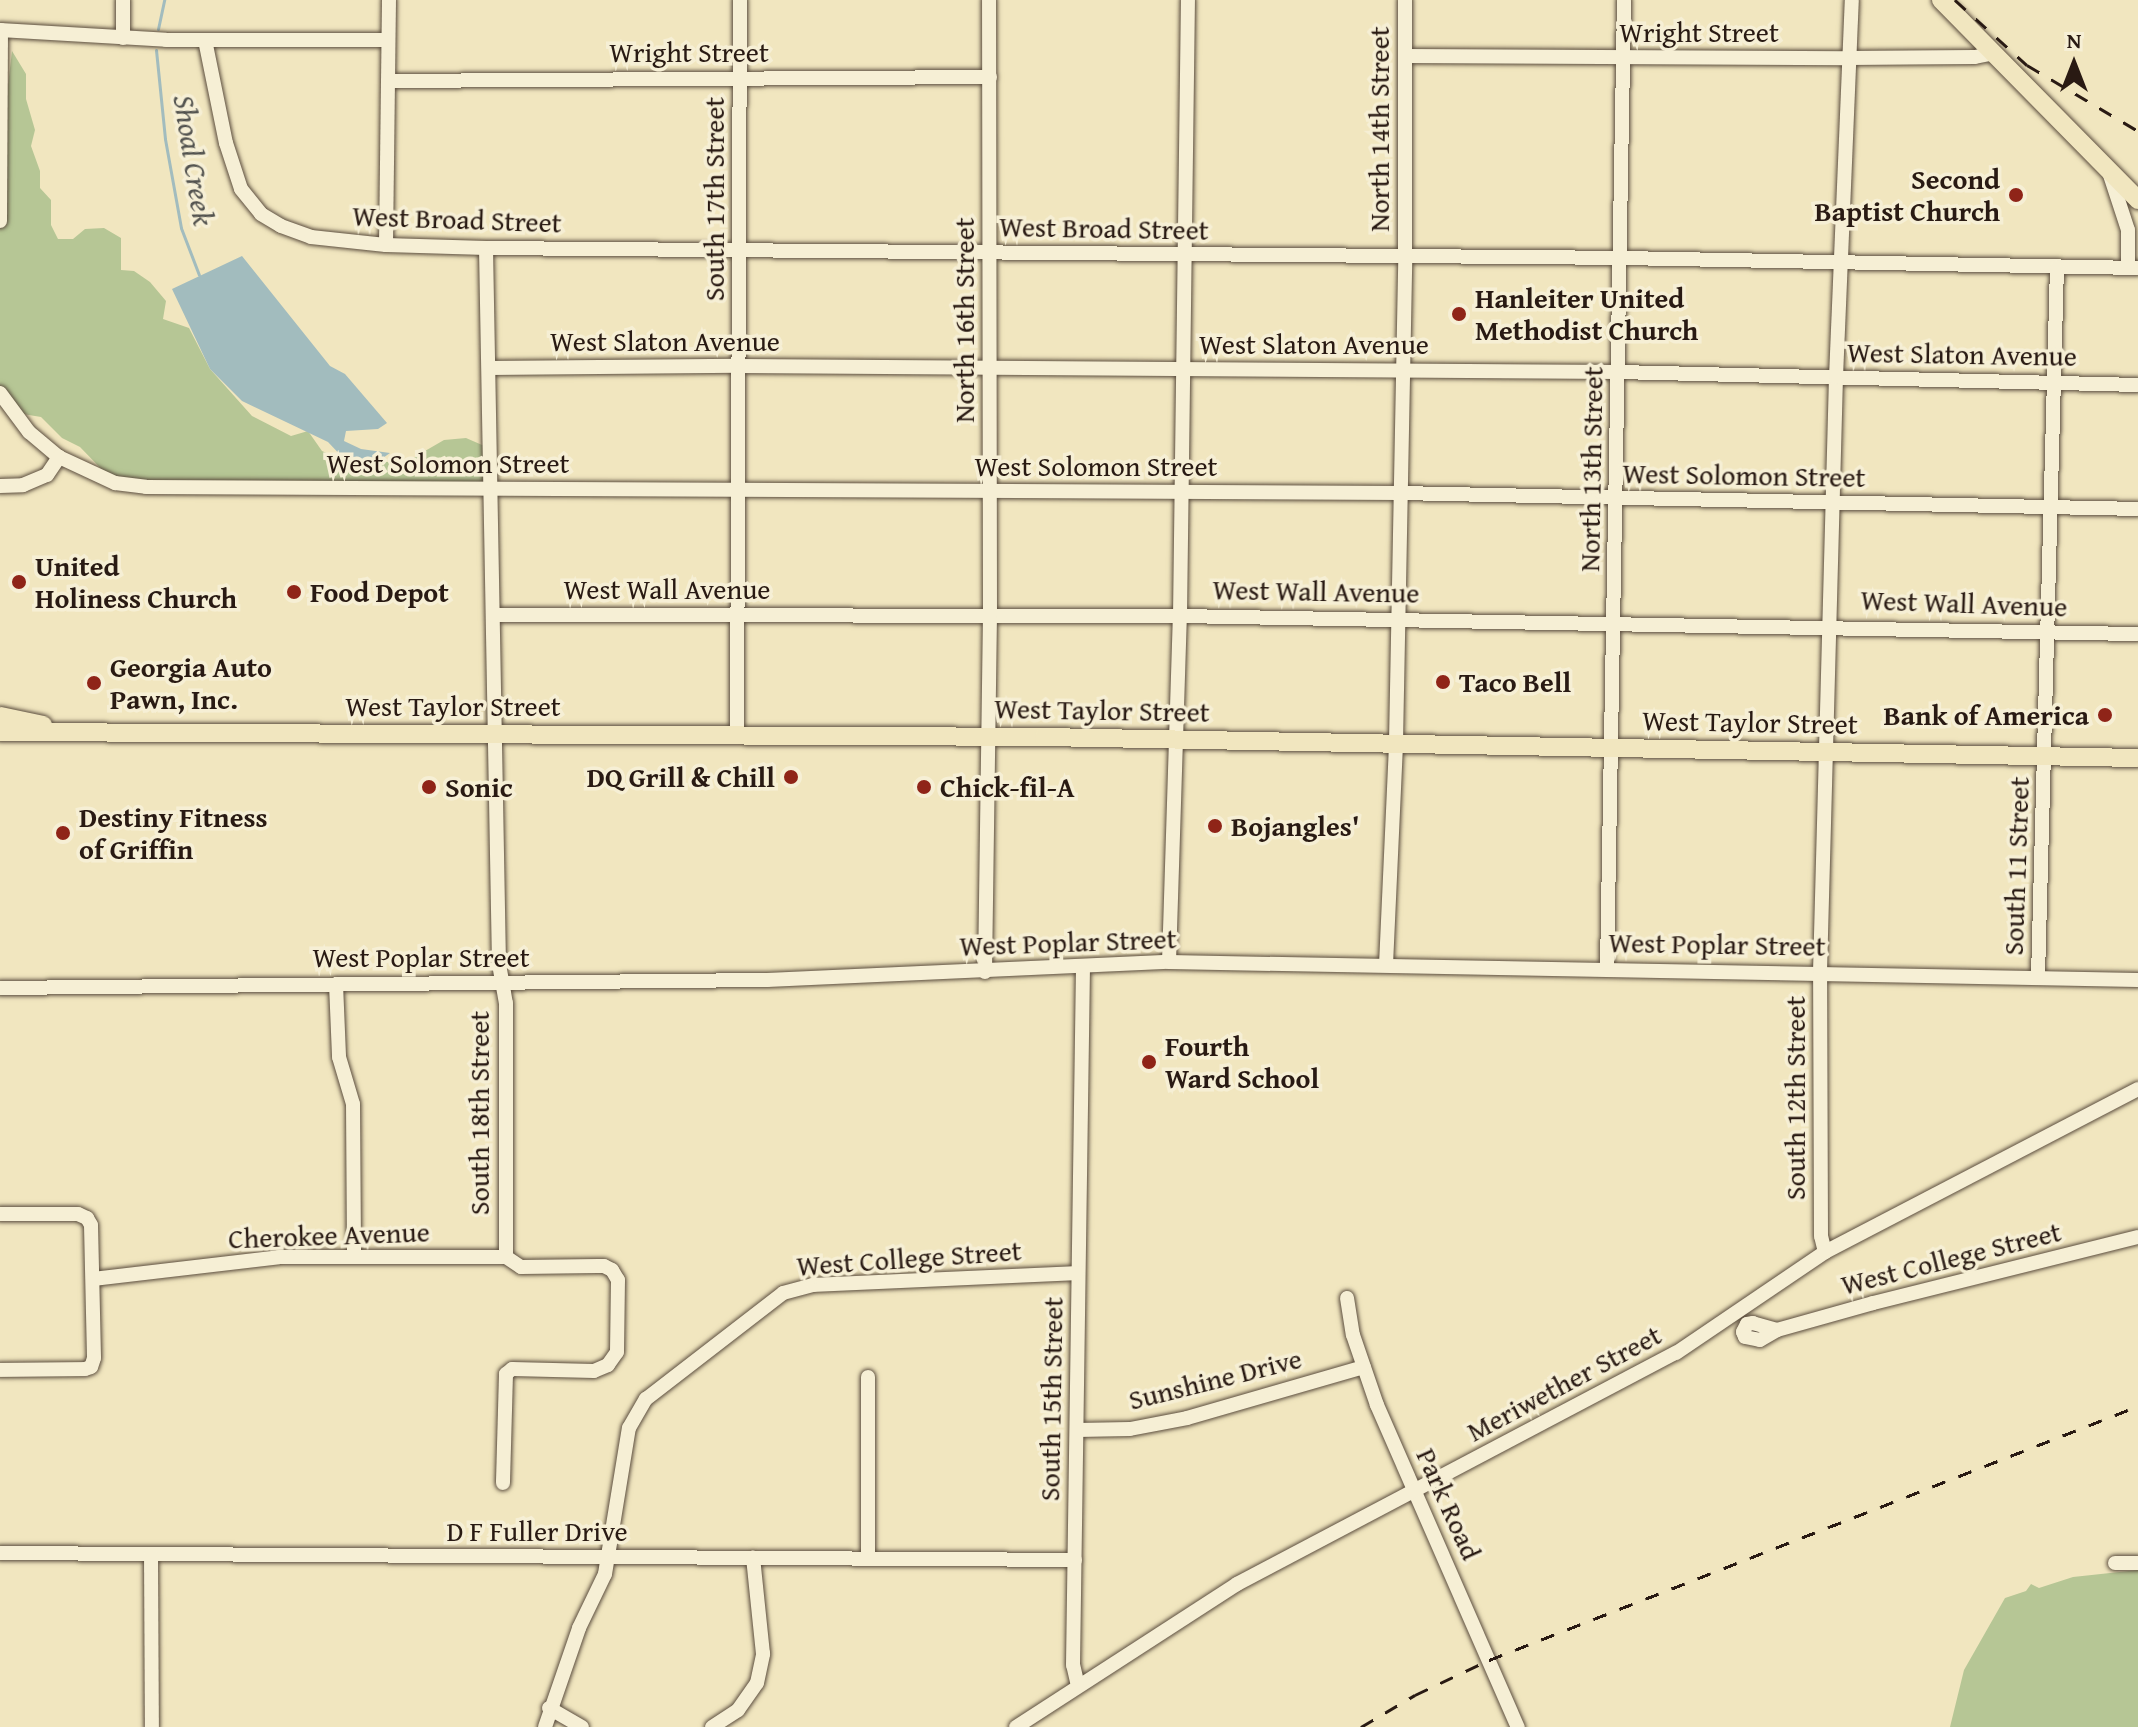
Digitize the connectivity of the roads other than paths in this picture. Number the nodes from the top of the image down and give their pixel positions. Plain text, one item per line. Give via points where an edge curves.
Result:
1 (123, 0) edge
2 (389, 0) edge
3 (740, 0) edge
4 (989, 0) edge
5 (1188, 0) edge
6 (1405, 0) edge
7 (1624, 0) edge
8 (1852, 0) edge
9 (1941, 0) edge
10 (0, 30) edge
11 (123, 38) junction
12 (205, 40) junction
13 (388, 40) junction
14 (1994, 53) junction
15 (1405, 56) junction
16 (1849, 58) junction
17 (1624, 59) junction
18 (990, 77) junction
19 (741, 78) junction
20 (388, 81) junction
21 (2107, 167) junction
22 (2138, 200) edge
23 (2138, 207) edge
24 (0, 221) edge
25 (2128, 230) junction
26 (386, 245) junction
27 (486, 248) junction
28 (740, 251) junction
29 (990, 252) junction
30 (1185, 255) junction
31 (1405, 257) junction
32 (1622, 258) junction
33 (1843, 263) junction
34 (2057, 267) junction
35 (2133, 268) edge
36 (739, 366) junction
37 (991, 367) junction
38 (489, 368) junction
39 (1183, 369) junction
40 (1403, 371) junction
41 (1618, 372) junction
42 (1836, 377) junction
43 (2055, 382) junction
44 (2138, 385) edge
45 (0, 393) edge
46 (59, 457) junction
47 (0, 486) edge
48 (490, 489) junction
49 (738, 491) junction
50 (990, 491) junction
51 (1181, 492) junction
52 (1400, 493) junction
53 (1616, 498) junction
54 (1834, 503) junction
55 (2051, 507) junction
56 (2138, 509) edge
57 (493, 615) junction
58 (738, 615) junction
59 (990, 615) junction
60 (1180, 616) junction
61 (1398, 618) junction
62 (1614, 622) junction
63 (1830, 625) junction
64 (2048, 631) junction
65 (2138, 634) edge
66 (0, 716) edge
67 (0, 732) edge
68 (64, 733) junction
69 (496, 735) junction
70 (737, 735) junction
71 (990, 736) junction
72 (1176, 738) junction
73 (1396, 742) junction
74 (1610, 747) junction
75 (1828, 752) junction
76 (2045, 756) junction
77 (2138, 758) edge
78 (1169, 962) junction
79 (1386, 965) junction
80 (1607, 968) junction
81 (1083, 969) junction
82 (985, 972) junction
83 (1820, 972) junction
84 (2038, 977) junction
85 (2138, 980) edge
86 (502, 983) junction
87 (336, 984) junction
88 (0, 988) edge
89 (2138, 1089) edge
90 (0, 1214) edge
91 (2138, 1237) edge
92 (1825, 1252) junction
93 (354, 1257) junction
94 (506, 1257) junction
95 (1078, 1273) junction
96 (93, 1279) junction
97 (1347, 1298) dead end
98 (1777, 1330) dead end
99 (1364, 1367) junction
100 (0, 1370) edge
101 (868, 1377) dead end
102 (1077, 1430) junction
103 (503, 1483) dead end
104 (1416, 1489) junction
105 (0, 1553) edge
106 (151, 1554) junction
107 (609, 1557) junction
108 (753, 1558) junction
109 (868, 1558) junction
110 (1075, 1560) junction
111 (2115, 1563) dead end
112 (2138, 1563) edge
113 (1078, 1686) junction
114 (549, 1708) junction
115 (152, 1727) edge
116 (545, 1727) edge
117 (582, 1727) edge
118 (712, 1727) edge
119 (1016, 1727) edge
120 (1518, 1727) edge

1 - 11 street
2 - 13 street
3 - 19 street, South 17th Street
4 - 18 street, North 16th Street
5 - 30 street
6 - 15 street, North 14th Street
7 - 17 street, North 13th Street
8 - 16 street, South 12th Street
9 - 14 main road
10 - 11 street
10 - 24 street
11 - 12 street
12 - 13 street
12 - 26 street, West Broad Street via 226,143 241,189 261,214 311,237
13 - 20 street
14 - 16 street, Wright Street
14 - 21 main road
15 - 17 street, Wright Street
15 - 31 street, North 14th Street
16 - 17 street, Wright Street
16 - 33 street, South 12th Street
17 - 32 street, North 13th Street
18 - 19 street, Wright Street
18 - 29 street, North 16th Street
19 - 20 street, Wright Street
19 - 28 street, South 17th Street
20 - 26 street
21 - 22 main road
21 - 25 street
23 - 25 street
25 - 35 street
26 - 27 street, West Broad Street
27 - 28 street, West Broad Street
27 - 38 street, South 18th Street
28 - 29 street, West Broad Street
28 - 36 street, South 17th Street
29 - 30 street, West Broad Street
29 - 37 street, North 16th Street
30 - 31 street, West Broad Street
30 - 39 street
31 - 32 street, West Broad Street
31 - 40 street, North 14th Street
32 - 33 street, West Broad Street
32 - 41 street, North 13th Street
33 - 34 street, West Broad Street
33 - 42 street, South 12th Street
34 - 35 street, West Broad Street
34 - 43 street, South 11 Street
36 - 37 street, West Slaton Avenue
36 - 38 street, West Slaton Avenue
36 - 49 street, South 17th Street
37 - 39 street, West Slaton Avenue
37 - 50 street, North 16th Street
38 - 48 street, South 18th Street
39 - 40 street, West Slaton Avenue
39 - 51 street
40 - 41 street, West Slaton Avenue
40 - 52 street, North 14th Street
41 - 42 street, West Slaton Avenue
41 - 53 street, North 13th Street
42 - 43 street, West Slaton Avenue
42 - 54 street, South 12th Street
43 - 44 street, West Slaton Avenue
43 - 55 street, South 11 Street
45 - 46 street, West Solomon Street via 29,432
46 - 47 street via 47,475 23,485
46 - 48 street, West Solomon Street via 115,483 146,487
48 - 49 street, West Solomon Street
48 - 57 street, South 18th Street
49 - 50 street, West Solomon Street
49 - 58 street, South 17th Street
50 - 51 street, West Solomon Street
50 - 59 street, North 16th Street
51 - 52 street, West Solomon Street
51 - 60 street
52 - 53 street, West Solomon Street
52 - 61 street, North 14th Street
53 - 54 street, West Solomon Street
53 - 62 street, North 13th Street
54 - 55 street, West Solomon Street
54 - 63 street, South 12th Street
55 - 56 street, West Solomon Street
55 - 64 street, South 11 Street
57 - 58 street, West Wall Avenue
57 - 69 street, South 18th Street
58 - 59 street, West Wall Avenue
58 - 70 street, South 17th Street
59 - 60 street, West Wall Avenue
59 - 71 street, North 16th Street
60 - 61 street, West Wall Avenue
60 - 72 street
61 - 62 street, West Wall Avenue
61 - 73 street, North 14th Street
62 - 63 street, West Wall Avenue
62 - 74 street, North 13th Street
63 - 64 street, West Wall Avenue
63 - 75 street, South 12th Street
64 - 65 street, West Wall Avenue
64 - 76 street, South 11 Street
66 - 68 main road
67 - 68 main road
68 - 69 main road, West Taylor Street
69 - 70 main road, West Taylor Street
69 - 86 street, South 18th Street
70 - 71 main road, West Taylor Street
71 - 72 main road, West Taylor Street
71 - 82 street, North 16th Street
72 - 73 main road, West Taylor Street
72 - 78 street
73 - 74 main road, West Taylor Street
73 - 79 street, North 14th Street
74 - 75 main road, West Taylor Street
74 - 80 street, North 13th Street
75 - 76 main road, West Taylor Street
75 - 83 street, South 12th Street
76 - 77 main road, West Taylor Street
76 - 84 street, South 11 Street
78 - 79 street, West Poplar Street
78 - 81 street, West Poplar Street
79 - 80 street, West Poplar Street
80 - 83 street, West Poplar Street
81 - 82 street, West Poplar Street
81 - 95 street, South 15th Street
82 - 86 street, West Poplar Street
83 - 84 street, West Poplar Street
83 - 92 street, South 12th Street
84 - 85 street, West Poplar Street
86 - 87 street, West Poplar Street
86 - 94 street, South 18th Street
87 - 88 street, West Poplar Street
87 - 93 street via 339,1057 353,1104
89 - 92 street, Meriwether Street
90 - 96 street via 87,1218
91 - 98 street, West College Street
92 - 104 street, Meriwether Street via 1676,1353
93 - 94 street, Cherokee Avenue
93 - 96 street, Cherokee Avenue via 279,1257
94 - 103 street, Cherokee Avenue via 521,1267 604,1266 618,1280 617,1352 608,1365 594,1371 512,1369 506,1374
95 - 102 street, South 15th Street
95 - 107 street, West College Street via 813,1285 783,1293 646,1399 629,1428
96 - 100 street via 91,1367
97 - 99 street, Park Road
99 - 102 street, Sunshine Drive via 1187,1418 1130,1429
99 - 104 street, Park Road
101 - 109 street
102 - 110 street, South 15th Street
104 - 113 street, Meriwether Street via 1237,1584
104 - 120 street, Park Road
105 - 106 street, D F Fuller Drive
106 - 107 street, D F Fuller Drive
106 - 115 street
107 - 108 street, D F Fuller Drive
107 - 114 street, West College Street
108 - 109 street, D F Fuller Drive
108 - 118 street via 763,1654 757,1683 738,1710
109 - 110 street, D F Fuller Drive
110 - 113 street, South 15th Street via 1073,1665
111 - 112 street
113 - 119 street, Meriwether Street
114 - 116 street, West College Street
114 - 117 street

